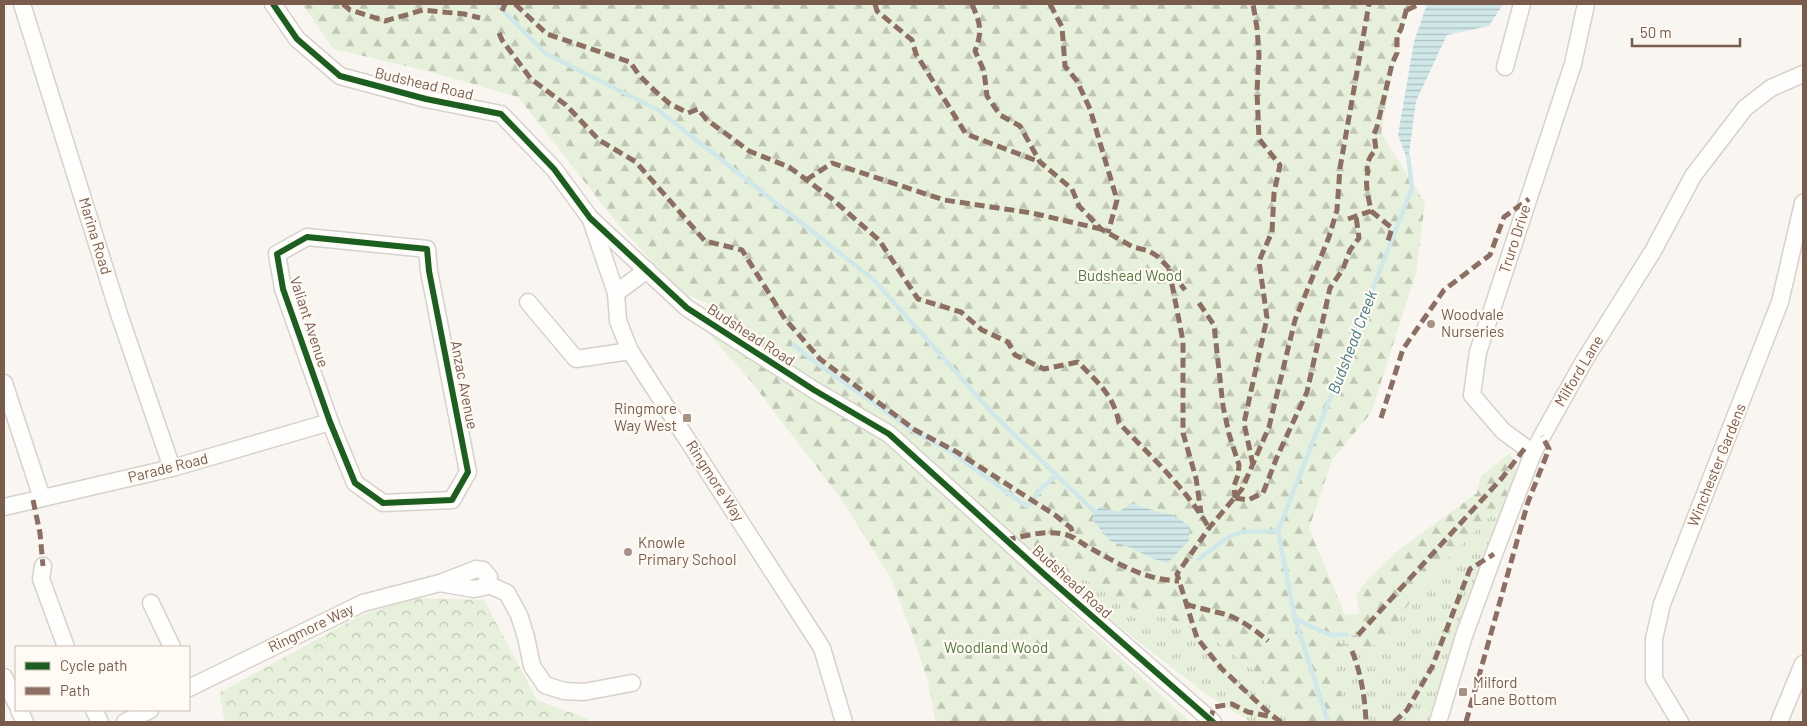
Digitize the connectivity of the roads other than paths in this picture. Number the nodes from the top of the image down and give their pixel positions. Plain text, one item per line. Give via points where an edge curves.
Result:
1 (22, 4) edge
2 (273, 4) edge
3 (1522, 4) edge
4 (1586, 4) edge
5 (1505, 67) dead end
6 (1803, 74) edge
7 (1803, 202) edge
8 (590, 218) junction
9 (647, 270) junction
10 (429, 271) joint
11 (616, 293) junction
12 (528, 302) dead end
13 (630, 351) junction
14 (4, 383) edge
15 (330, 422) junction
16 (1532, 453) junction
17 (172, 468) junction
18 (42, 498) junction
19 (4, 506) edge
20 (43, 566) dead end
21 (151, 603) dead end
22 (66, 646) edge
23 (172, 646) edge
24 (1803, 664) edge
25 (4, 677) edge
26 (632, 683) dead end
27 (190, 686) edge
28 (15, 701) edge
29 (148, 711) edge
30 (125, 722) edge
31 (844, 722) edge
32 (1213, 722) edge
33 (1438, 722) edge
34 (1680, 722) edge
35 (1779, 722) edge

1 - 17 street, Marina Road via 119,314
2 - 8 street, Budshead Road via 297,39 340,76 426,99 501,114 554,169
3 - 5 street
4 - 16 street, Truro Drive via 1573,64 1478,352 1472,395 1503,431
6 - 16 street, Milford Lane via 1771,88 1745,108 1693,176 1653,251 1584,361
7 - 34 street, Winchester Gardens via 1780,302 1662,604 1654,639 1654,680
8 - 9 street, Budshead Road
8 - 11 street, Ringmore Way
9 - 11 street
9 - 32 street, Budshead Road via 687,308 889,434
10 - 15 street, Valiant Avenue via 427,250 307,237 277,254 283,289
10 - 15 street, Anzac Avenue via 468,472 452,500 383,503 355,483
11 - 13 street, Ringmore Way via 618,321
12 - 13 street via 576,360
13 - 31 street, Ringmore Way via 822,648
14 - 18 street
15 - 17 street, Parade Road
16 - 33 street, Milford Lane via 1464,636
17 - 18 street, Parade Road
18 - 19 street, Parade Road
20 - 22 street via 41,580
21 - 23 street
24 - 35 street
25 - 28 street
26 - 27 street, Ringmore Way via 584,692 564,691 546,685 532,666 519,615 507,592 487,584 474,589 440,583 363,603
29 - 30 street

